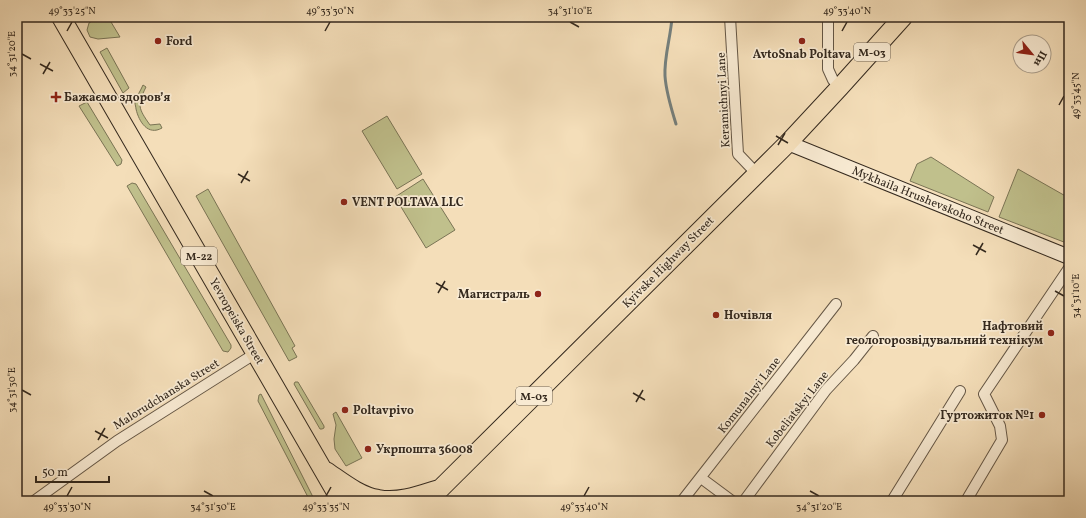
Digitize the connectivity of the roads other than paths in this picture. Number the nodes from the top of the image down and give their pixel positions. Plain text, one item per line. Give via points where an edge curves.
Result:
1 (61, 17) edge
2 (730, 17) edge
3 (828, 17) edge
4 (904, 17) edge
5 (840, 87) junction
6 (788, 143) junction
7 (757, 174) junction
8 (1069, 257) edge
9 (1069, 268) edge
10 (836, 304) dead end
11 (873, 336) dead end
12 (256, 353) junction
13 (960, 391) dead end
14 (323, 470) junction
15 (701, 478) junction
16 (437, 495) edge
17 (34, 501) edge
18 (325, 501) edge
19 (341, 501) edge
20 (428, 501) edge
21 (682, 501) edge
22 (732, 501) edge
23 (744, 501) edge
24 (892, 501) edge
25 (966, 501) edge

1 - 12 highway, Yevropeiska Street / М-22
2 - 7 street, Keramichnyi Lane via 738,154
3 - 5 street via 828,69
4 - 5 highway, Kyivske Highway Street / М-03
5 - 6 highway, Kyivske Highway Street / М-03
6 - 7 highway, Kyivske Highway Street / М-03
6 - 8 street, Mykhaila Hrushevskoho Street
7 - 16 highway, Kyivske Highway Street / М-03
9 - 25 street via 984,394 1000,426 1002,440
10 - 15 street, Komunalnyi Lane
11 - 23 street, Kobeliatskyi Lane via 826,390
12 - 14 highway, Yevropeiska Street / М-22
12 - 17 street, Malorudchanska Street via 117,441
13 - 24 street
14 - 16 highway via 367,496 378,499
14 - 18 highway
14 - 19 highway, Yevropeiska Street / М-22
15 - 21 street, Komunalnyi Lane
15 - 22 street
16 - 20 highway, Kyivske Highway Street / М-03

